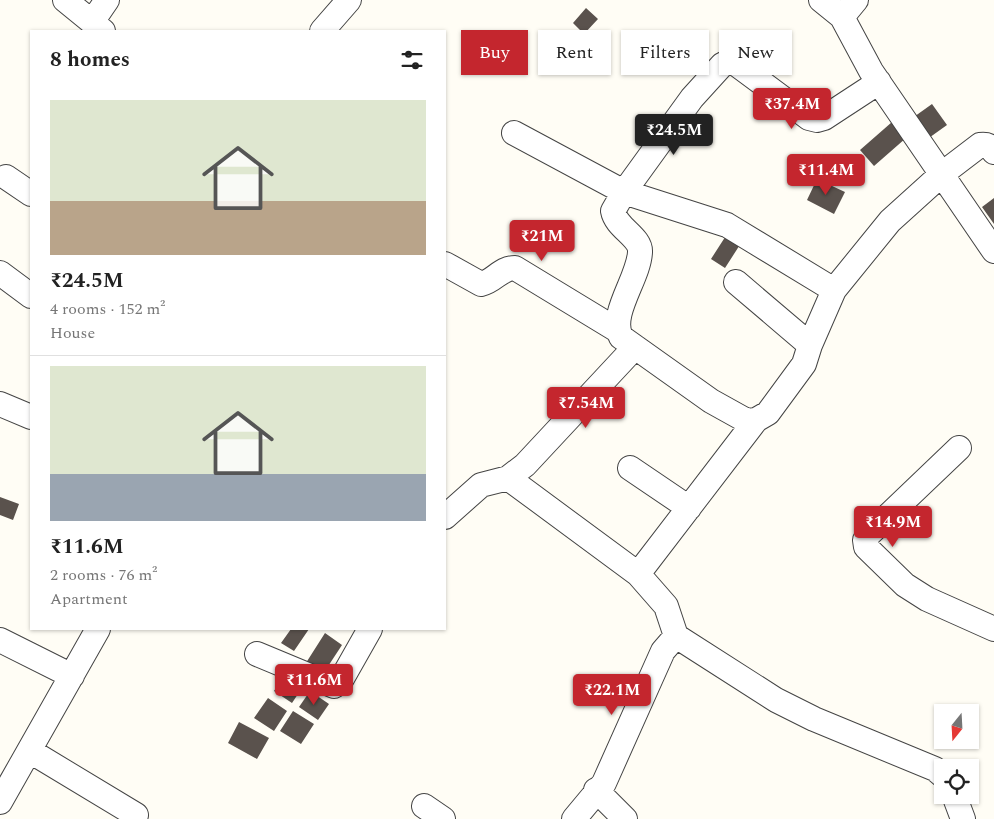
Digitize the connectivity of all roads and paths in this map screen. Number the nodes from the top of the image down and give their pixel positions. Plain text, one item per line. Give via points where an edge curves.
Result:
1 (65, 0) edge
2 (107, 0) edge
3 (349, 0) edge
4 (821, 0) edge
5 (849, 9) edge
6 (98, 27) edge
7 (323, 30) edge
8 (879, 82) junction
9 (514, 133) dead end
10 (994, 152) edge
11 (942, 174) junction
12 (6, 176) dead end
13 (624, 192) junction
14 (30, 193) edge
15 (994, 252) edge
16 (446, 265) edge
17 (0, 273) edge
18 (736, 282) dead end
19 (834, 290) junction
20 (30, 295) edge
21 (617, 330) junction
22 (810, 344) junction
23 (635, 347) junction
24 (1, 408) edge
25 (30, 417) edge
26 (756, 420) junction
27 (959, 448) dead end
28 (630, 468) dead end
29 (508, 478) junction
30 (689, 508) junction
31 (446, 516) edge
32 (638, 574) junction
33 (994, 629) edge
34 (97, 630) edge
35 (369, 630) edge
36 (676, 636) junction
37 (0, 640) edge
38 (257, 654) dead end
39 (72, 676) junction
40 (30, 750) junction
41 (934, 769) edge
42 (596, 790) junction
43 (0, 802) edge
44 (957, 804) edge
45 (136, 815) dead end
46 (574, 819) edge
47 (624, 819) edge
48 (963, 819) edge

1 - 6 street
2 - 6 street
3 - 7 street
4 - 5 street
5 - 8 street
8 - 11 street
8 - 13 street via 817,120 809,118 740,66 728,62 692,98
9 - 13 street
10 - 11 street via 989,146 980,145
11 - 15 street
11 - 19 street via 890,221
12 - 14 street
13 - 19 street via 727,226
13 - 21 street via 613,211 614,217 638,244 640,251
16 - 21 street via 481,284 488,283 501,271 514,268
17 - 20 street
18 - 22 street
19 - 22 street
21 - 23 street
22 - 26 street via 804,364 768,413
23 - 26 street via 711,401 748,421
23 - 29 street via 525,465
24 - 25 street
26 - 30 street
27 - 33 street via 869,534 865,540 866,547 905,585 926,599
28 - 30 street
29 - 31 street via 481,485
29 - 32 street
30 - 32 street
32 - 36 street via 666,606
34 - 39 street
35 - 38 street via 340,682 334,686
36 - 41 street via 776,700
36 - 42 street via 663,651 604,783
37 - 39 street
39 - 40 street
40 - 43 street
40 - 45 street
42 - 46 street
42 - 47 street
44 - 48 street

